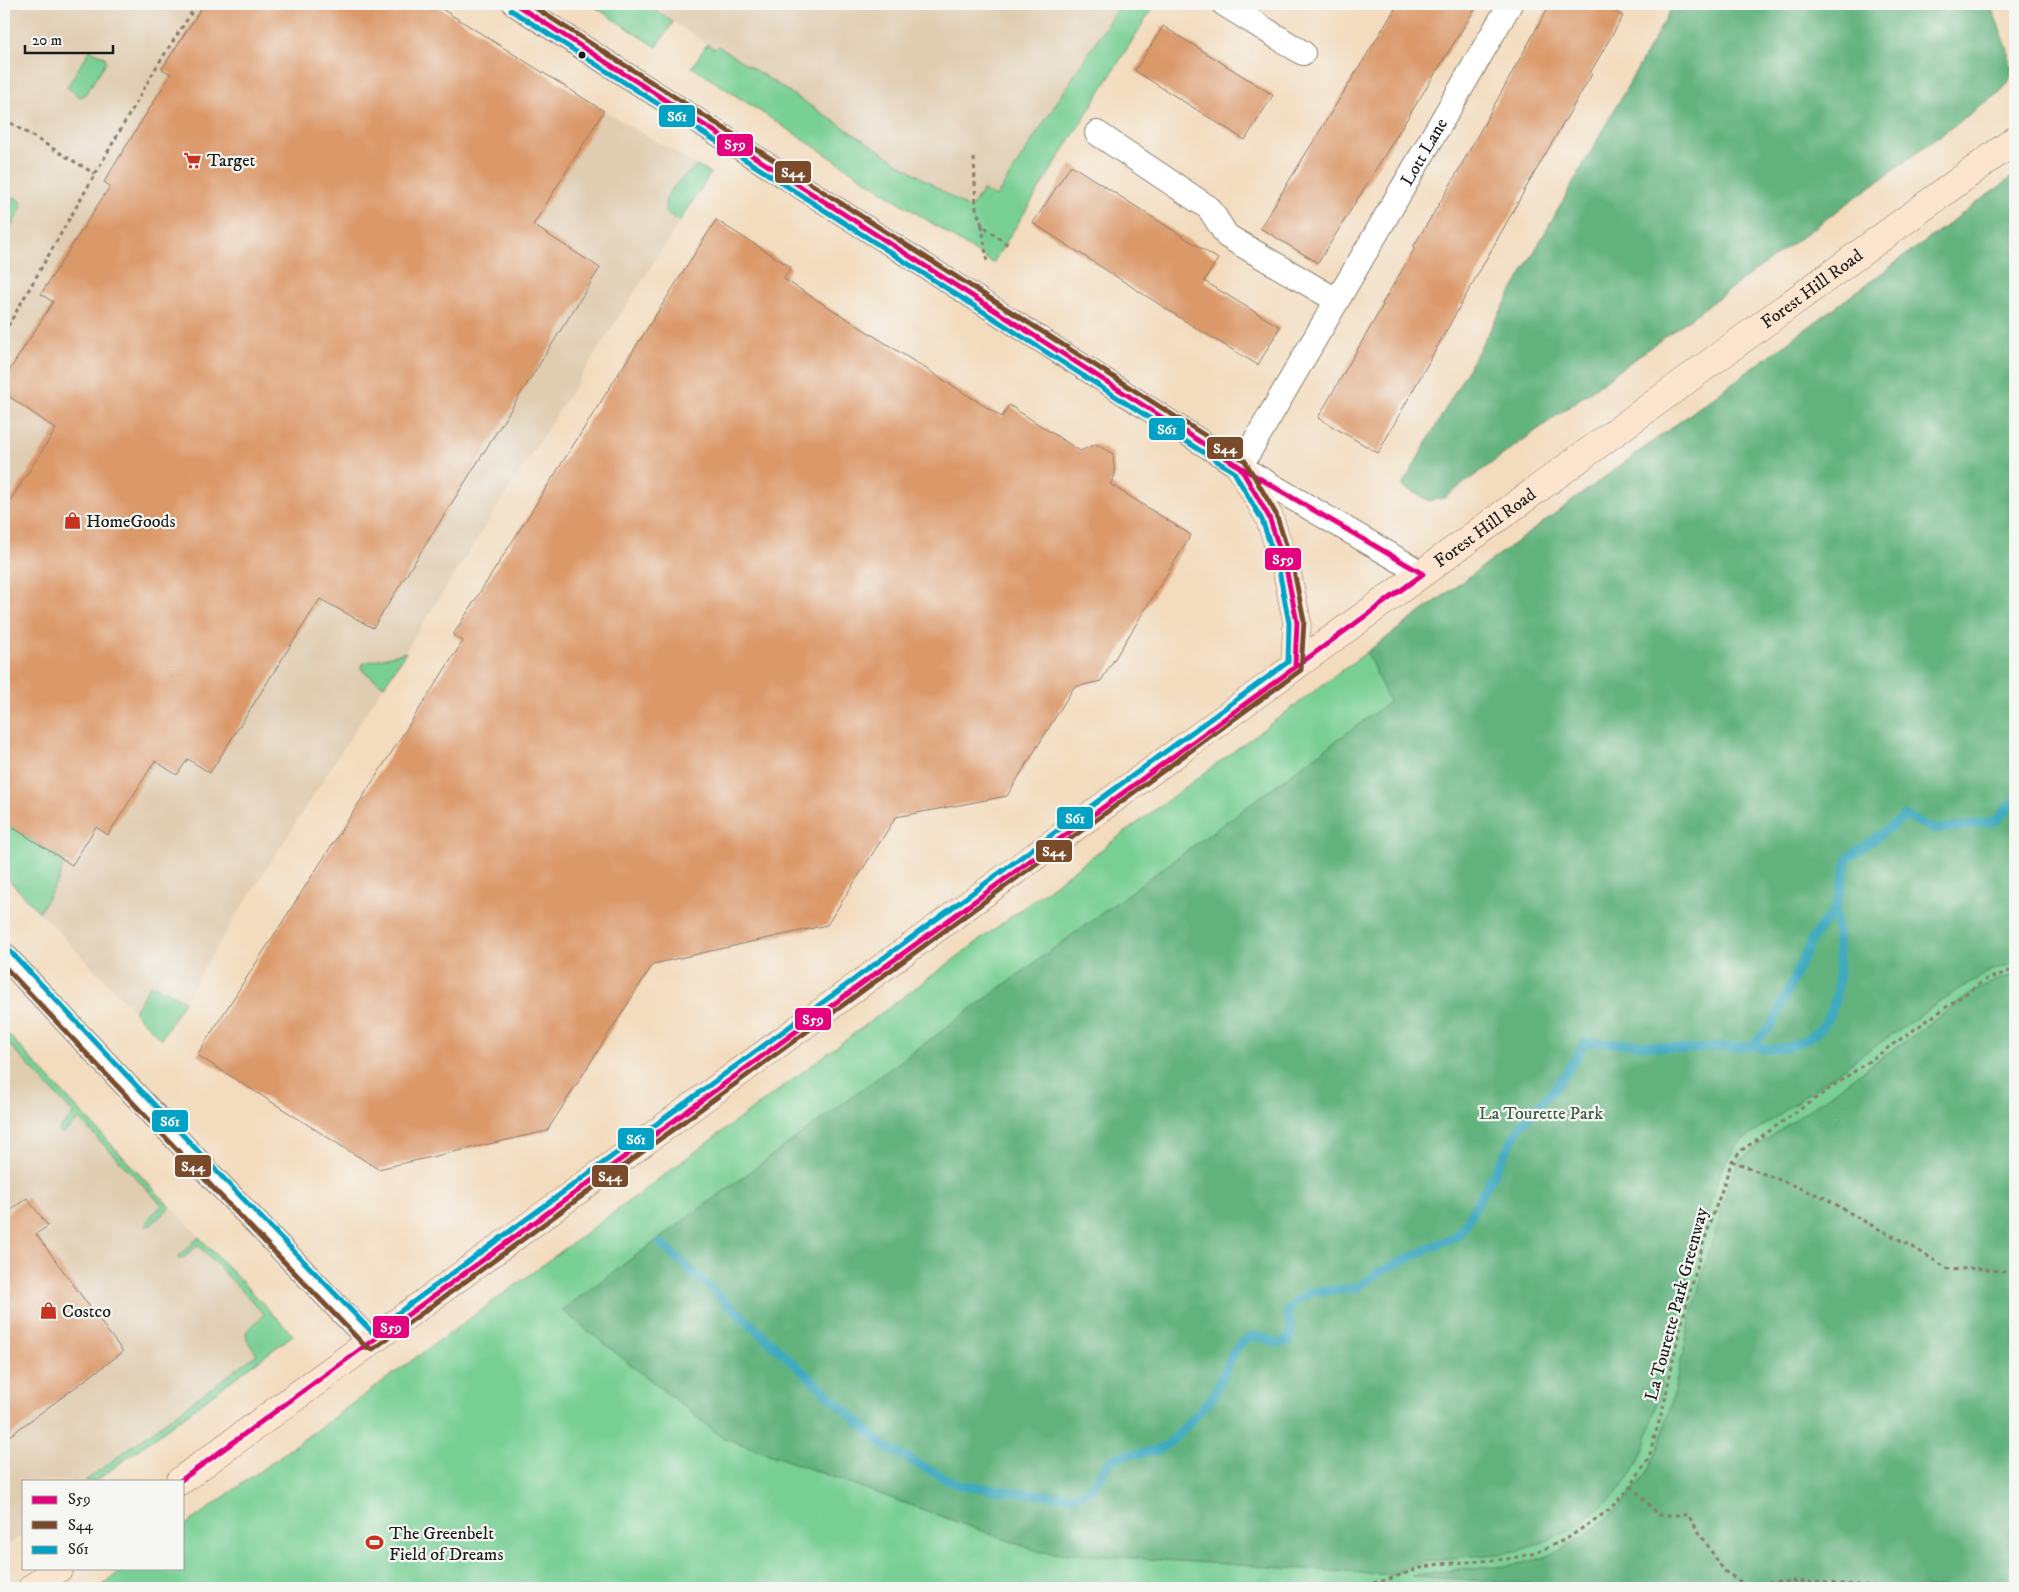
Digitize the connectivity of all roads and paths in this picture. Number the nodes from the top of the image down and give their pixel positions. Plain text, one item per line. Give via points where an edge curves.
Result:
1 (197, 4) edge
2 (515, 4) edge
3 (1224, 4) edge
4 (1510, 4) edge
5 (1303, 53) dead end
6 (4, 119) edge
7 (1097, 134) dead end
8 (2015, 140) edge
9 (974, 158) dead end
10 (94, 174) junction
11 (982, 225) junction
12 (1008, 245) dead end
13 (987, 263) dead end
14 (1336, 300) junction
15 (4, 315) edge
16 (12, 319) junction
17 (4, 333) edge
18 (1240, 467) junction
19 (1423, 574) junction
20 (1295, 666) junction
21 (4, 955) edge
22 (2015, 969) edge
23 (1732, 1161) junction
24 (2015, 1273) edge
25 (371, 1342) junction
26 (181, 1480) edge
27 (1631, 1486) junction
28 (56, 1570) edge
29 (32, 1588) edge
30 (1237, 1588) edge
31 (1322, 1588) edge
32 (1350, 1588) edge
33 (1911, 1588) edge

1 - 10 path
2 - 18 street
3 - 5 street
4 - 14 street, Lott Lane
6 - 10 path
7 - 14 street via 1209,208 1227,236
8 - 19 street, Forest Hill Road
9 - 11 path via 976,208
10 - 16 path
11 - 12 path
11 - 13 path
14 - 18 street, Lott Lane
15 - 16 path
16 - 17 path
18 - 19 street
18 - 20 street via 1269,517 1286,568 1298,622
19 - 20 street, Forest Hill Road
20 - 25 street, Forest Hill Road
21 - 25 street
22 - 23 path, La Tourette Park Greenway via 1985,980 1742,1150
23 - 24 path via 1825,1198 1950,1270 1976,1268
23 - 27 path, La Tourette Park Greenway via 1703,1244 1648,1457
25 - 26 street, Forest Hill Road
27 - 32 path, La Tourette Park Greenway via 1609,1510 1568,1538 1536,1553 1507,1559 1427,1566
27 - 33 path via 1659,1515 1688,1515 1724,1571 1746,1585 1792,1581
28 - 29 street
30 - 31 path via 1271,1584

